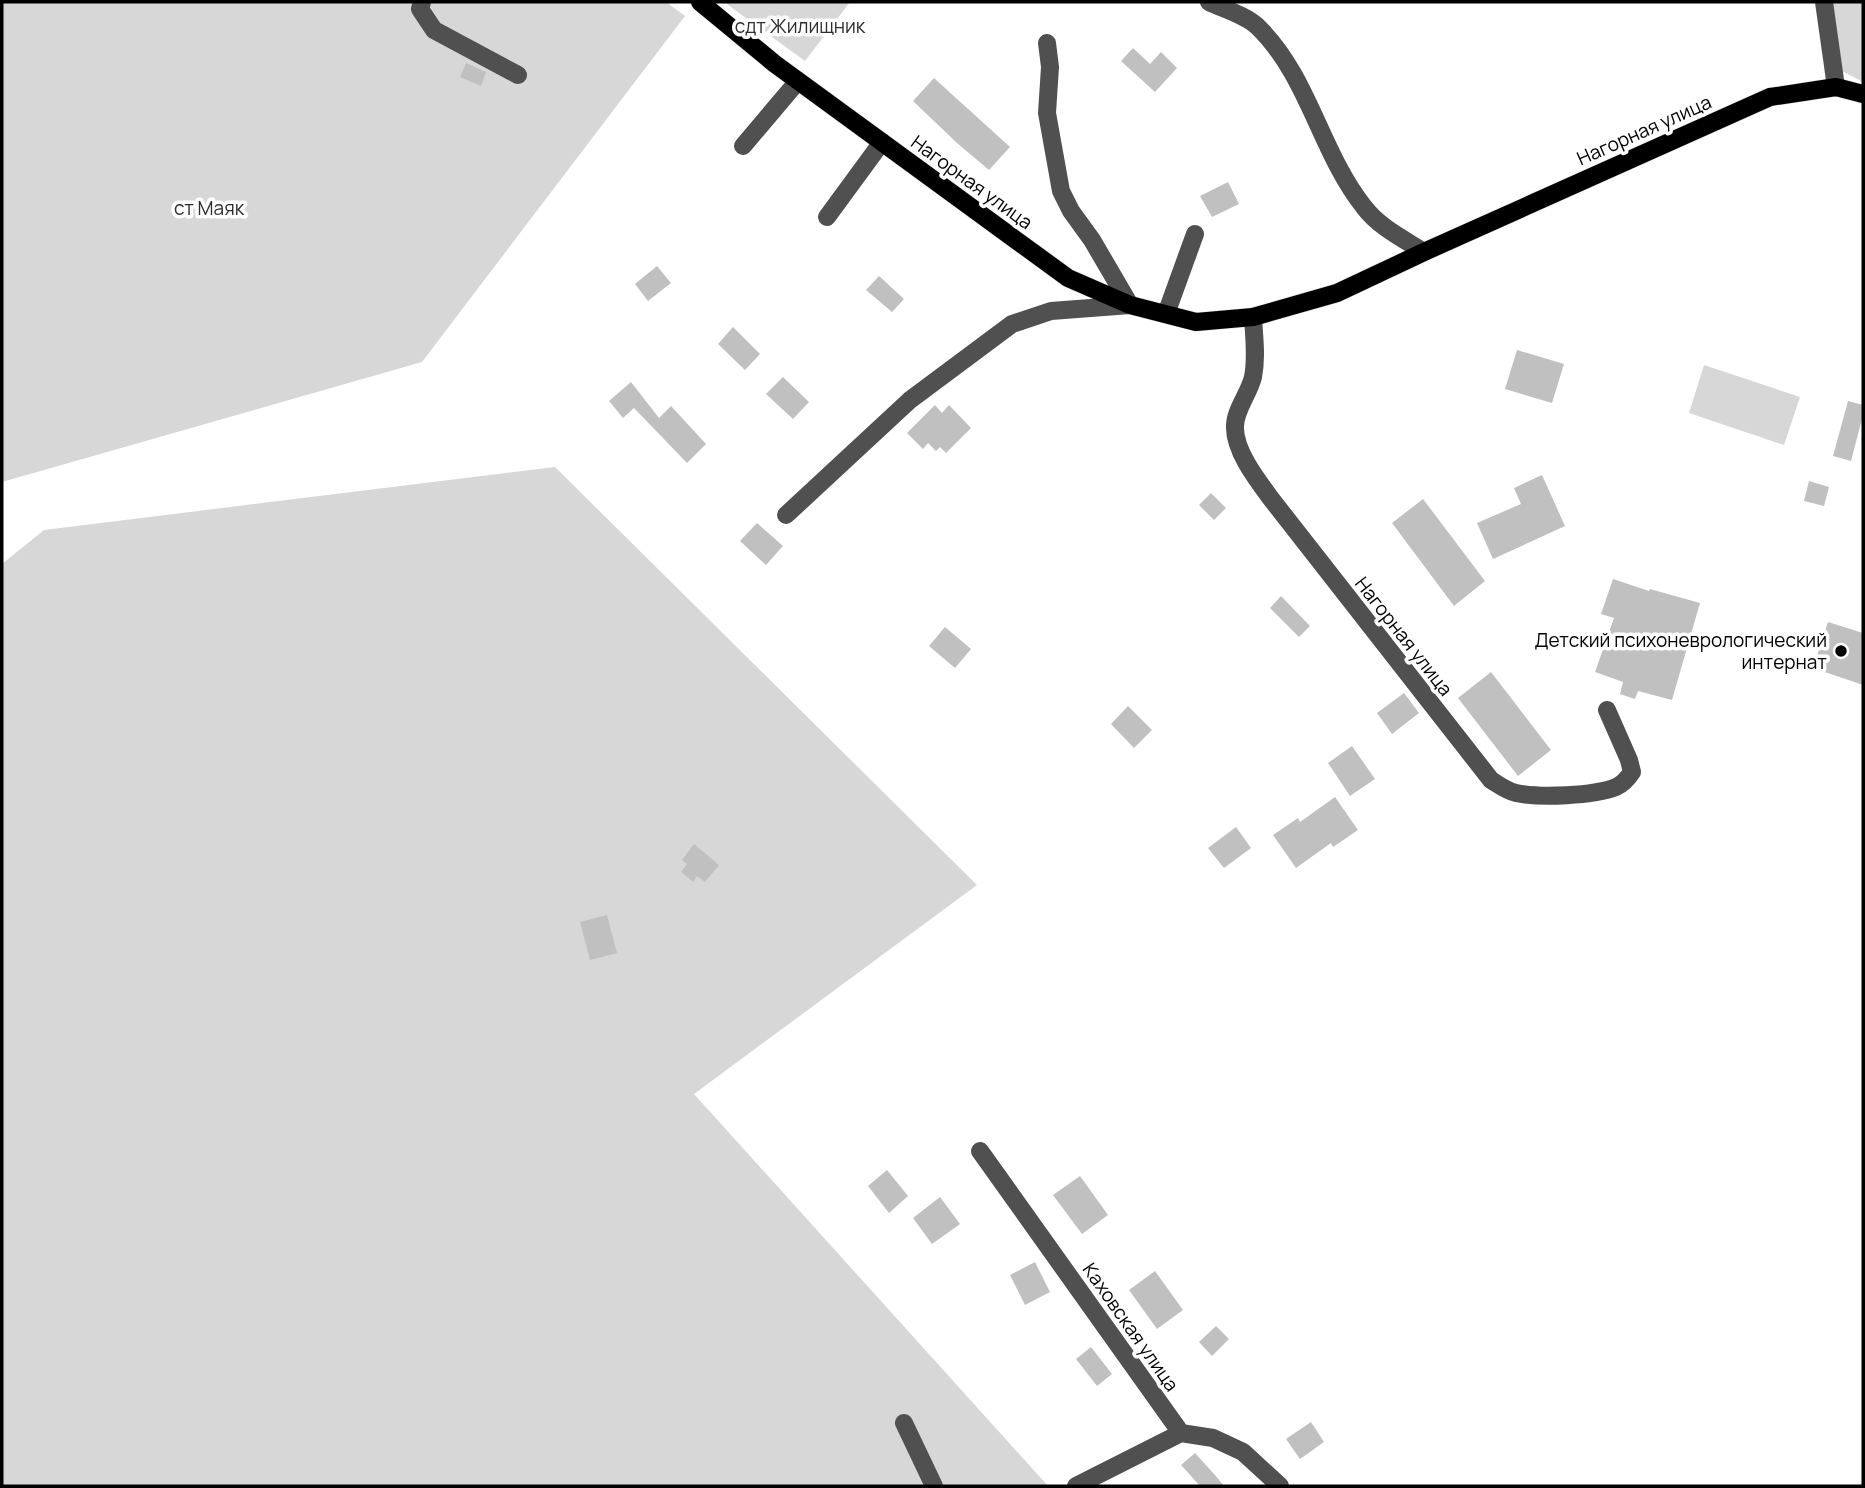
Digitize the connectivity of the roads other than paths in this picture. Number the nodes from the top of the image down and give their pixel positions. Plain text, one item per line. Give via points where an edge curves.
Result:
1 (422, 2) edge
2 (1209, 2) edge
3 (1824, 2) edge
4 (703, 3) edge
5 (1047, 43) dead end
6 (518, 75) dead end
7 (798, 81) junction
8 (1836, 87) junction
9 (1863, 94) edge
10 (882, 142) junction
11 (743, 146) dead end
12 (827, 217) dead end
13 (1195, 234) dead end
14 (1424, 252) junction
15 (1130, 305) junction
16 (1166, 314) junction
17 (1253, 317) junction
18 (786, 516) dead end
19 (1607, 710) dead end
20 (980, 1151) dead end
21 (904, 1423) dead end
22 (1181, 1433) junction
23 (934, 1486) edge
24 (1076, 1486) edge
25 (1280, 1486) edge

1 - 6 street via 420,9 434,30
2 - 14 street via 1256,25 1296,78 1339,170 1364,208 1379,224
3 - 8 street
4 - 7 main road, Нагорная улица
5 - 15 street via 1047,113 1061,191
7 - 10 main road, Нагорная улица
7 - 11 street
8 - 9 main road, Нагорная улица
8 - 14 main road, Нагорная улица via 1770,97
10 - 12 street
10 - 15 main road, Нагорная улица via 1068,278
13 - 16 street
14 - 17 main road, Нагорная улица via 1337,293
15 - 16 main road, Нагорная улица
15 - 18 street via 1051,311 1012,324 910,400
16 - 17 main road, Нагорная улица via 1196,322
17 - 19 street, Нагорная улица via 1252,379 1234,426 1248,467 1491,780 1512,792 1530,795 1617,787 1632,772
20 - 22 street, Каховская улица
21 - 23 street
22 - 24 street
22 - 25 street via 1213,1438 1243,1452

